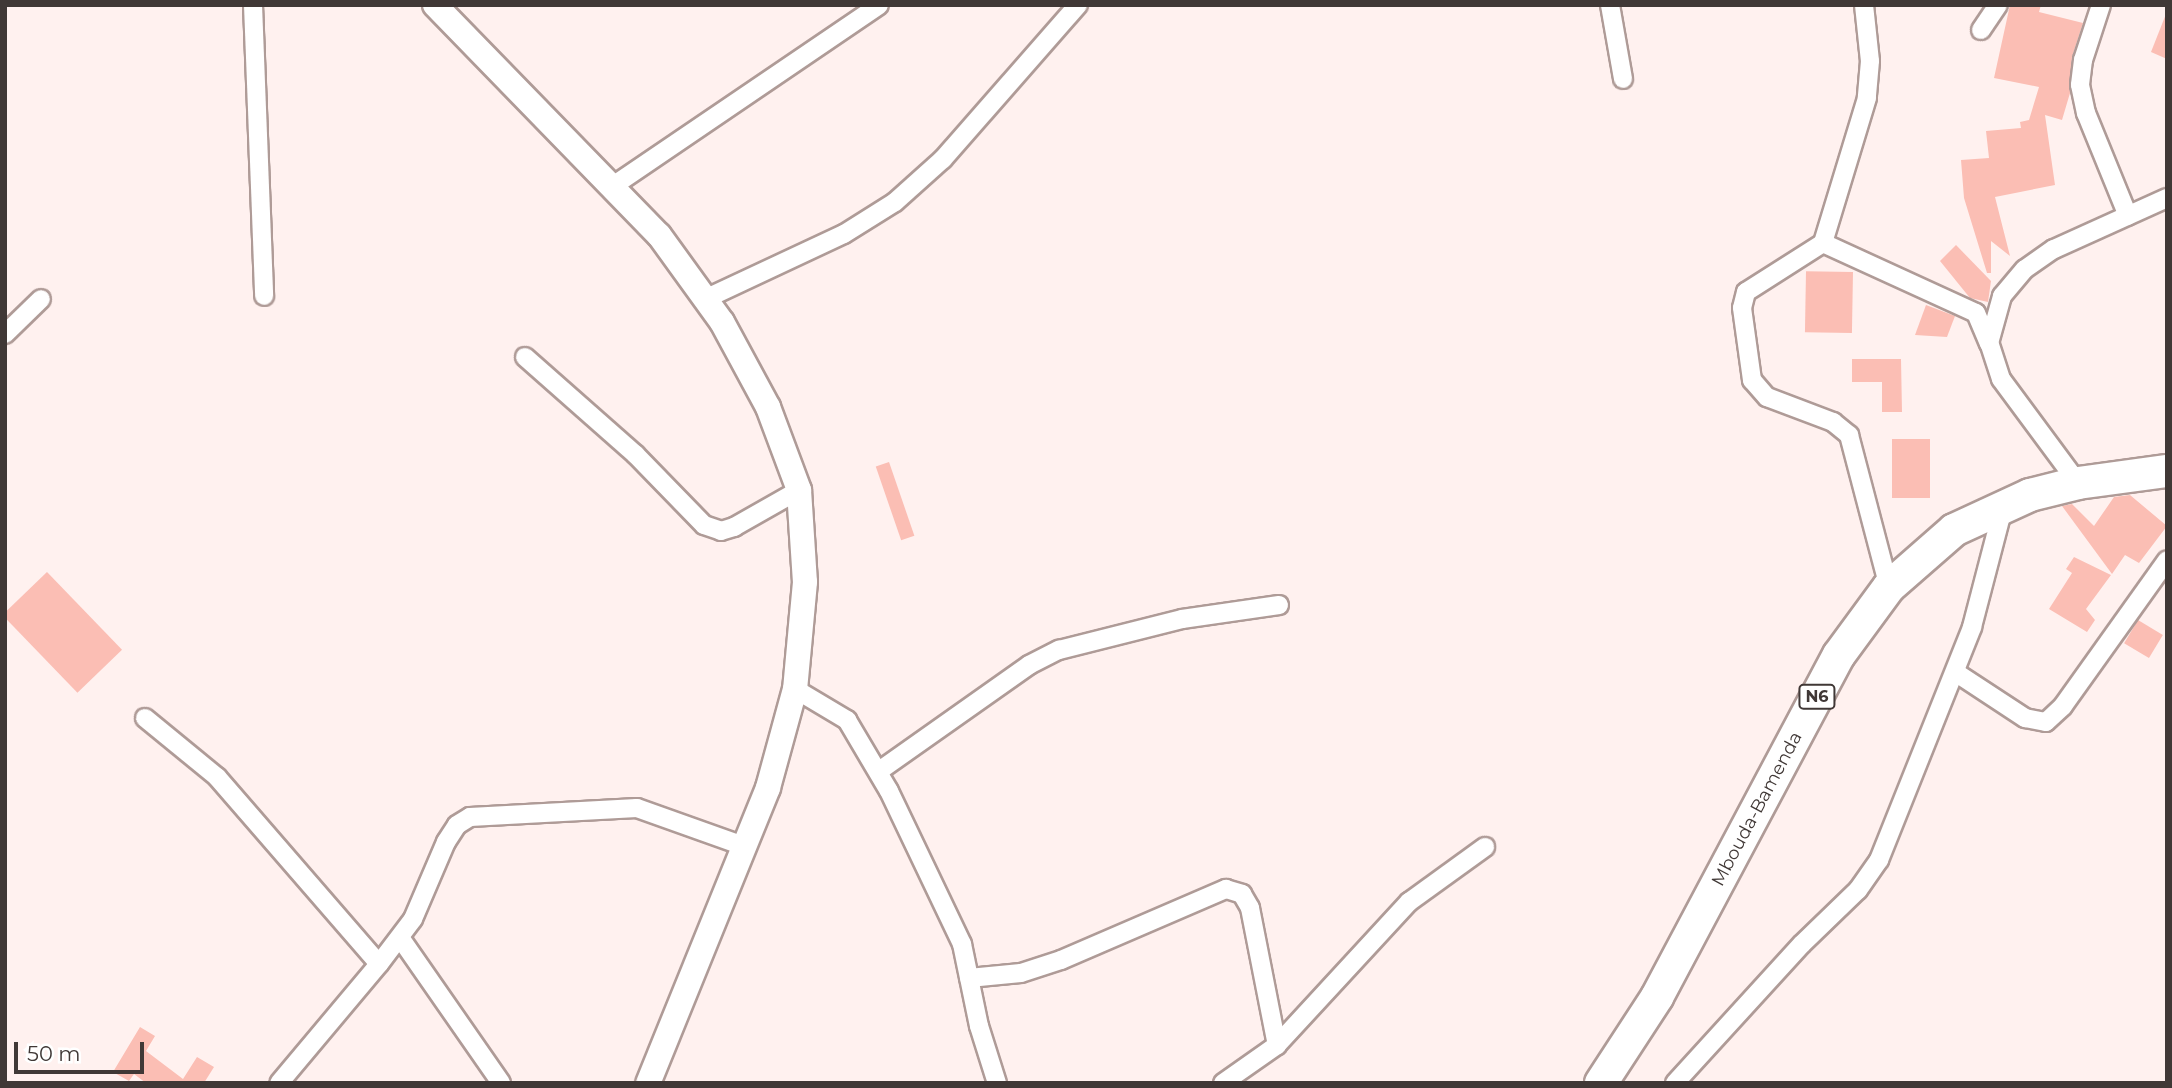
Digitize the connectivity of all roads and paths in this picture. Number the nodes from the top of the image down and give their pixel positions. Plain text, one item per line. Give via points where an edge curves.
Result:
1 (253, 5) edge
2 (435, 5) edge
3 (879, 5) edge
4 (1078, 5) edge
5 (1610, 5) edge
6 (1864, 5) edge
7 (1998, 5) edge
8 (2101, 5) edge
9 (1981, 30) dead end
10 (1623, 79) dead end
11 (610, 188) junction
12 (2167, 198) edge
13 (2128, 216) junction
14 (1823, 243) junction
15 (264, 296) dead end
16 (41, 299) dead end
17 (705, 299) junction
18 (5, 334) edge
19 (1989, 343) junction
20 (525, 357) dead end
21 (2167, 471) edge
22 (2078, 482) junction
23 (799, 490) junction
24 (2002, 512) junction
25 (2167, 560) edge
26 (1889, 587) junction
27 (1279, 605) dead end
28 (1955, 672) junction
29 (795, 689) junction
30 (145, 718) dead end
31 (879, 771) junction
32 (744, 846) junction
33 (1485, 847) dead end
34 (401, 939) junction
35 (379, 964) junction
36 (970, 978) junction
37 (1277, 1045) junction
38 (279, 1083) edge
39 (501, 1083) edge
40 (648, 1083) edge
41 (997, 1083) edge
42 (1223, 1083) edge
43 (1601, 1083) edge
44 (1675, 1083) edge

1 - 15 street
2 - 11 street
3 - 11 street via 764,79
4 - 17 street via 943,159 895,202 834,239
5 - 10 street
6 - 14 street via 1870,61 1867,98
7 - 9 street
8 - 13 street via 2080,85 2086,113
11 - 17 street via 659,235
12 - 13 street
13 - 19 street via 2053,249 2025,270 2002,296
14 - 19 street via 1976,313
14 - 26 street via 1746,292 1742,308 1752,380 1767,397 1833,422 1849,435
16 - 18 street
17 - 23 street via 768,407
19 - 22 street via 2001,379
20 - 23 street via 635,454 704,525 721,531 734,527
21 - 22 highway, Mbouda-Bamenda / N6
22 - 24 highway, Mbouda-Bamenda / N6 via 2030,495
23 - 29 street via 805,582
24 - 26 highway, Mbouda-Bamenda / N6 via 1954,530
24 - 28 street
25 - 28 street via 2063,706 2046,722 2025,718
26 - 43 highway, Mbouda-Bamenda / N6 via 1839,655 1657,997
27 - 31 street via 1182,619 1059,649 1029,665
28 - 44 street via 1880,860 1858,890 1793,953
29 - 31 street via 847,720
29 - 32 street via 768,788
30 - 35 street via 217,777
31 - 36 street via 950,915
32 - 34 street via 637,808 470,817 457,825 446,842
32 - 40 street
33 - 37 street via 1409,902
34 - 35 street
34 - 39 street
35 - 38 street
36 - 37 street via 1021,974 1226,889 1242,894 1250,908
36 - 41 street
37 - 42 street

